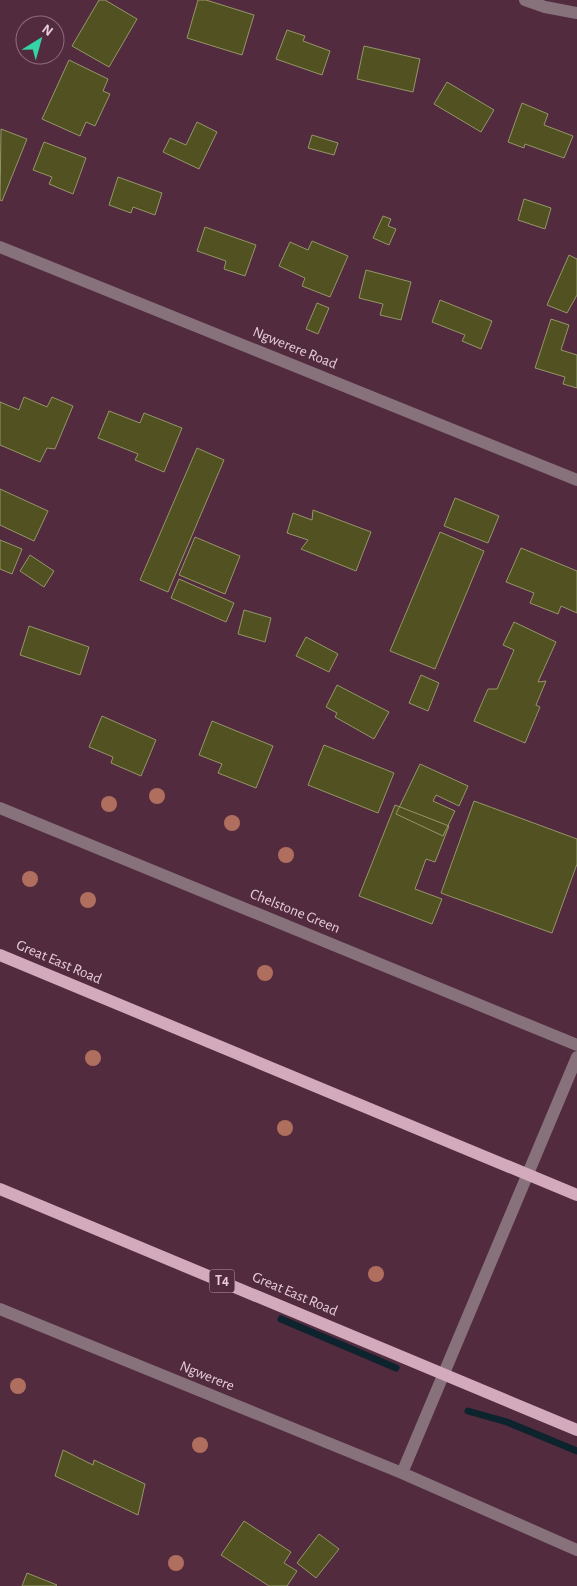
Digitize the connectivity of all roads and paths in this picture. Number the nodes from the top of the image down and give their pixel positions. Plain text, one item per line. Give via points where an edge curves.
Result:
1 (525, 0) edge
2 (577, 14) edge
3 (0, 247) edge
4 (577, 480) edge
5 (0, 808) edge
6 (0, 955) edge
7 (577, 1045) edge
8 (577, 1057) edge
9 (528, 1174) junction
10 (0, 1189) edge
11 (577, 1195) edge
12 (0, 1309) edge
13 (444, 1374) junction
14 (577, 1430) edge
15 (402, 1473) junction
16 (577, 1550) edge

1 - 2 street
3 - 4 street, Ngwerere Road
5 - 7 street, Chelstone Green
6 - 9 main road, Great East Road
8 - 9 street
9 - 11 main road, Great East Road
9 - 13 street
10 - 13 main road, Great East Road / T4
12 - 15 street, Ngwerere
13 - 14 main road, Great East Road / T4
13 - 15 street
15 - 16 street, Ngwerere

